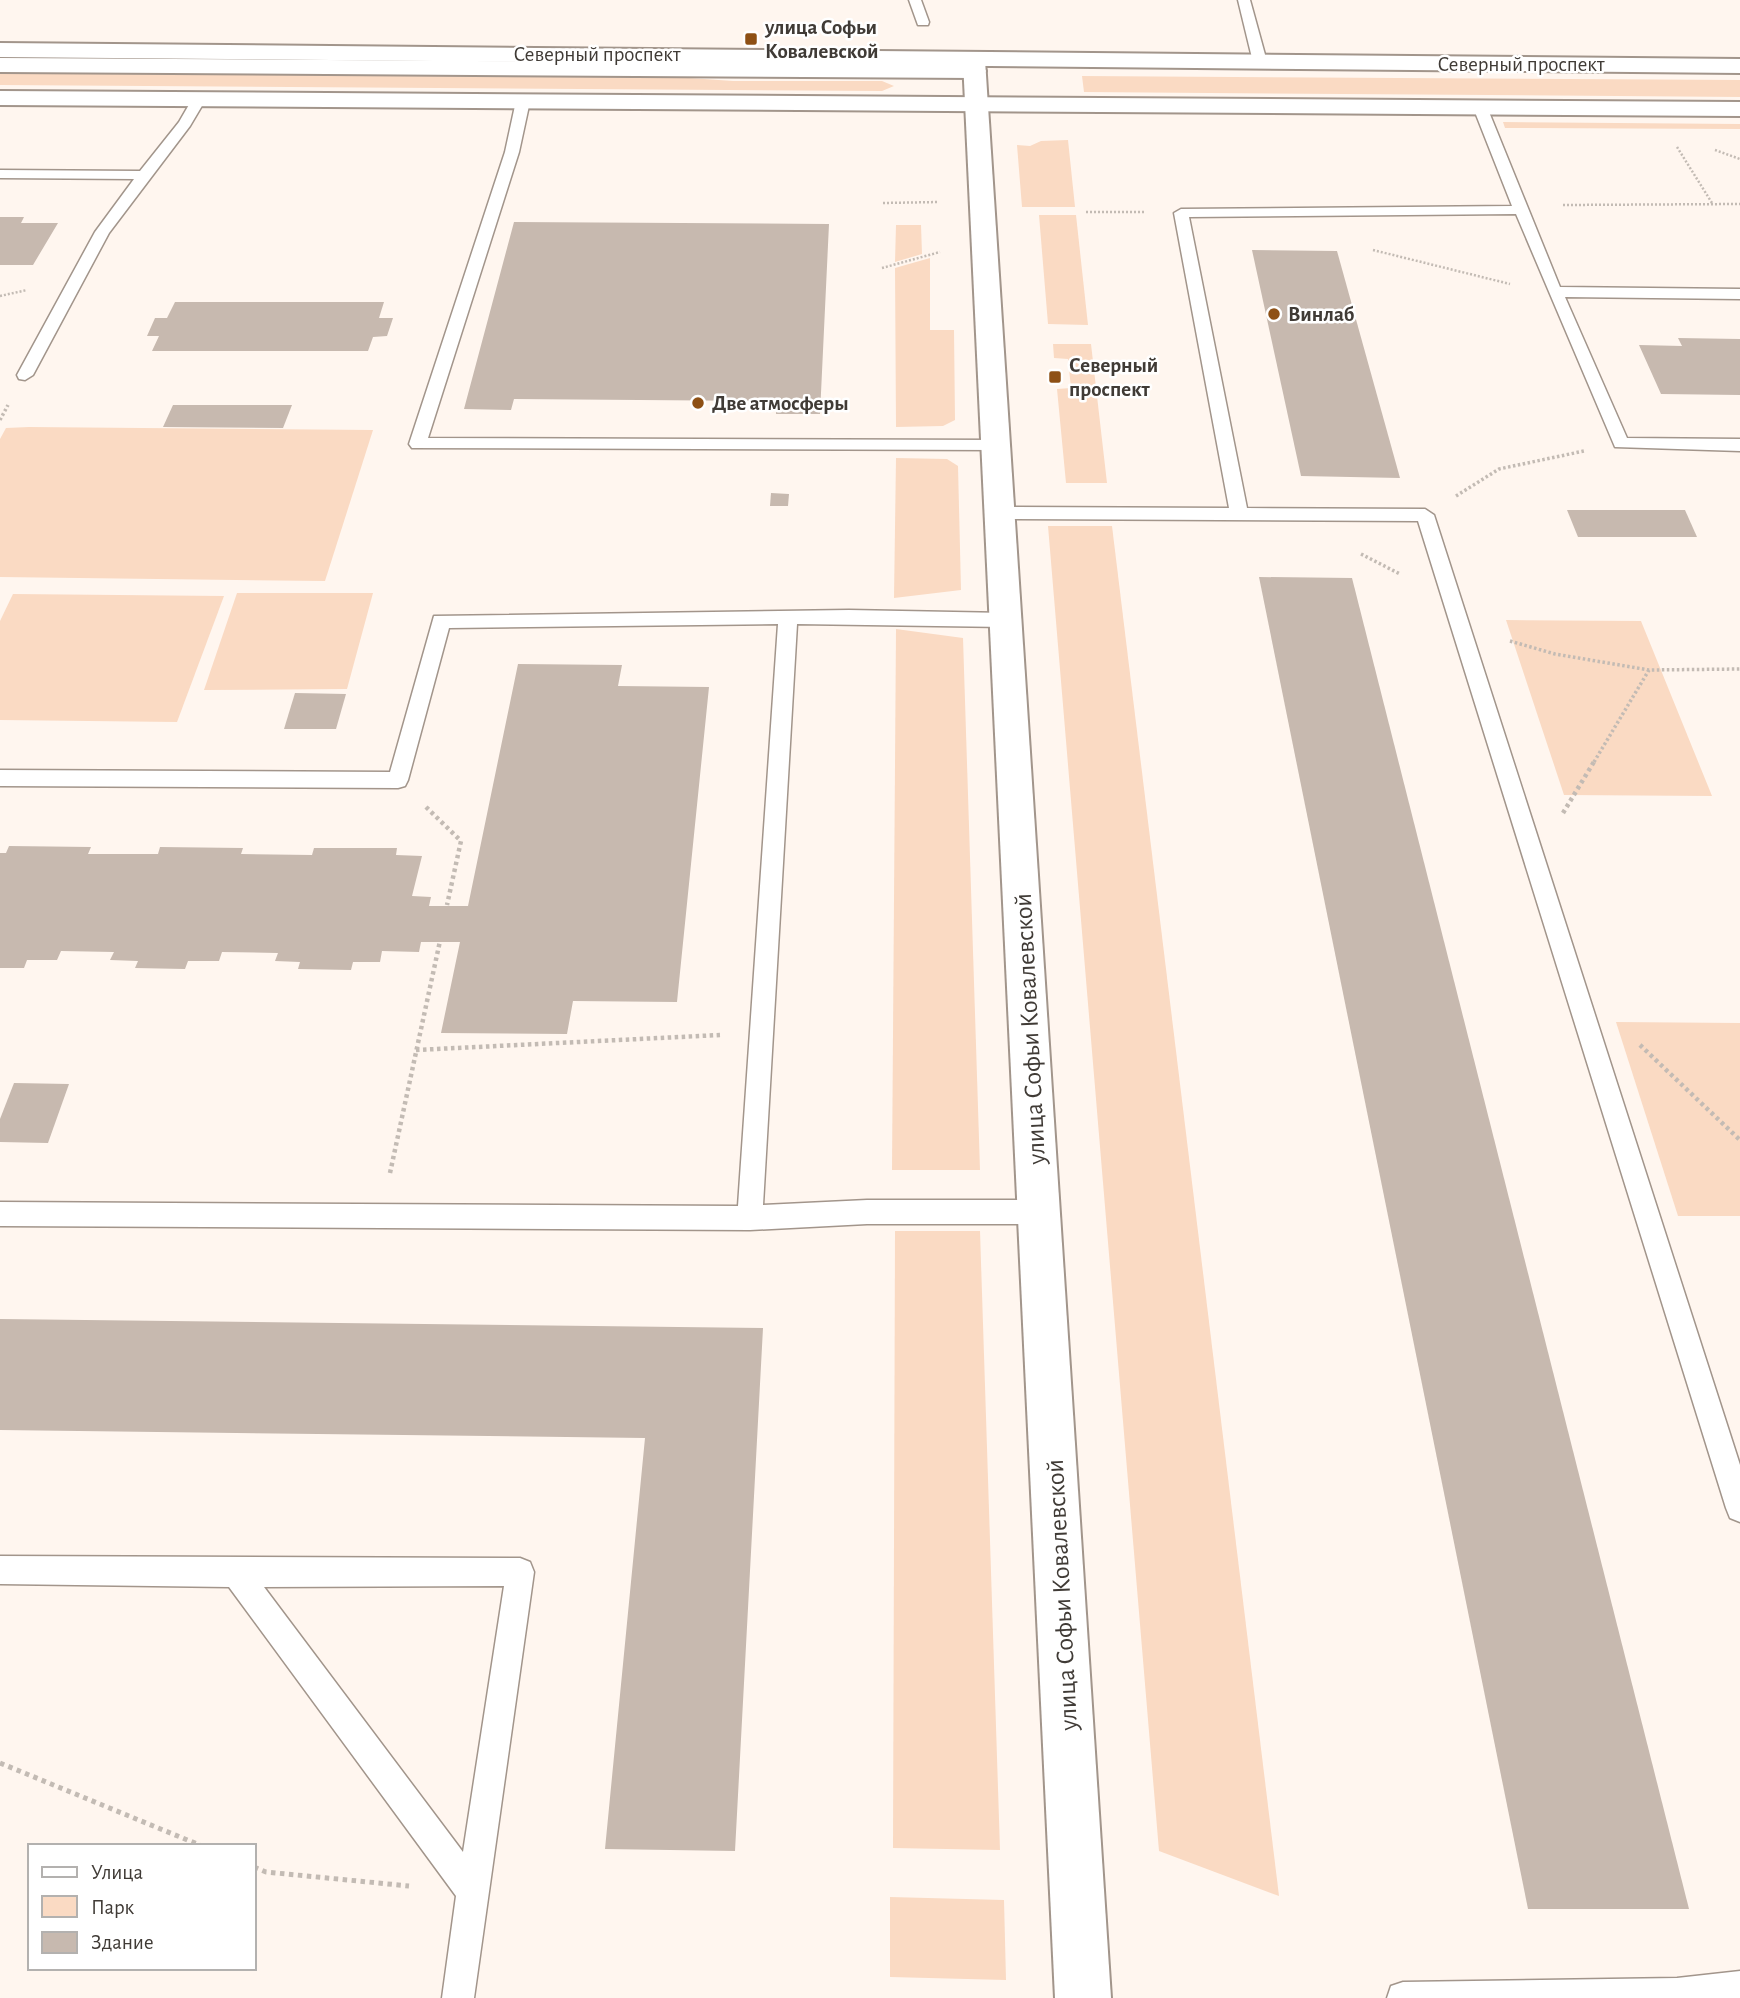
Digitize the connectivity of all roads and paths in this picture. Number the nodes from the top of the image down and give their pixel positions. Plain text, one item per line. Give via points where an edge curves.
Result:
1 (915, 0) edge
2 (1244, 0) edge
3 (923, 22) dead end
4 (0, 50) edge
5 (1260, 62) junction
6 (0, 65) edge
7 (1740, 66) edge
8 (975, 79) junction
9 (0, 98) edge
10 (199, 99) junction
11 (523, 101) junction
12 (1480, 107) junction
13 (1740, 109) edge
14 (1671, 137) dead end
15 (0, 174) edge
16 (144, 175) junction
17 (939, 202) dead end
18 (883, 203) dead end
19 (1712, 204) junction
20 (1740, 204) edge
21 (1521, 210) junction
22 (1086, 212) dead end
23 (1181, 213) junction
24 (1367, 248) dead end
25 (940, 252) dead end
26 (882, 268) dead end
27 (1556, 292) junction
28 (1740, 294) edge
29 (26, 374) dead end
30 (1621, 443) junction
31 (1740, 445) edge
32 (996, 446) junction
33 (1000, 513) junction
34 (1239, 514) junction
35 (1425, 515) junction
36 (1358, 552) dead end
37 (1453, 602) junction
38 (788, 618) junction
39 (1006, 620) junction
40 (1462, 628) junction
41 (1740, 669) edge
42 (1649, 670) junction
43 (0, 778) edge
44 (398, 780) junction
45 (1535, 861) junction
46 (447, 905) dead end
47 (440, 941) dead end
48 (762, 1033) junction
49 (1631, 1036) dead end
50 (416, 1050) junction
51 (1740, 1140) edge
52 (1040, 1212) junction
53 (0, 1214) edge
54 (380, 1218) junction
55 (750, 1218) junction
56 (1740, 1508) edge
57 (0, 1570) edge
58 (236, 1573) junction
59 (0, 1763) edge
60 (197, 1844) edge
61 (256, 1868) edge
62 (473, 1892) junction
63 (1740, 1987) edge
64 (1677, 1996) edge
65 (458, 1998) edge
66 (1083, 1998) edge
67 (1404, 1998) edge

1 - 3 lane
2 - 5 lane
4 - 8 main road, Северный проспект via 872,56
5 - 7 main road, Северный проспект
5 - 8 main road, Северный проспект
6 - 8 main road, Северный проспект
8 - 11 main road, Северный проспект
8 - 12 main road, Северный проспект
8 - 32 main road, улица Софьи Ковалевской
9 - 10 main road, Северный проспект
10 - 11 main road, Северный проспект
10 - 16 lane
11 - 32 lane via 512,152 418,444
12 - 13 main road, Северный проспект
12 - 21 lane
14 - 19 path
15 - 16 lane
16 - 29 lane via 102,232
17 - 18 path
19 - 20 path
19 - 21 path via 1537,205
21 - 23 lane
21 - 27 lane
22 - 23 path
23 - 34 lane
24 - 27 path via 1480,278
25 - 26 path
27 - 28 lane
27 - 30 lane
30 - 31 lane
30 - 35 path via 1499,469
32 - 33 main road, улица Софьи Ковалевской
33 - 34 lane
33 - 39 main road, улица Софьи Ковалевской
34 - 35 lane
35 - 37 lane
36 - 37 path
37 - 40 lane
38 - 39 lane
38 - 44 lane via 441,621
38 - 48 lane
39 - 52 main road, улица Софьи Ковалевской
40 - 42 path via 1555,654
40 - 45 lane
41 - 42 path
42 - 45 path
43 - 44 lane
44 - 46 path via 461,841
45 - 56 lane
47 - 50 path
48 - 50 path
48 - 55 lane
49 - 51 path
50 - 54 path
52 - 55 lane via 867,1212
52 - 66 main road, улица Софьи Ковалевской
53 - 54 lane
54 - 55 lane
57 - 58 lane
58 - 62 lane
58 - 62 lane via 520,1572
59 - 60 path
61 - 62 path
62 - 65 lane
63 - 64 lane
64 - 67 lane

